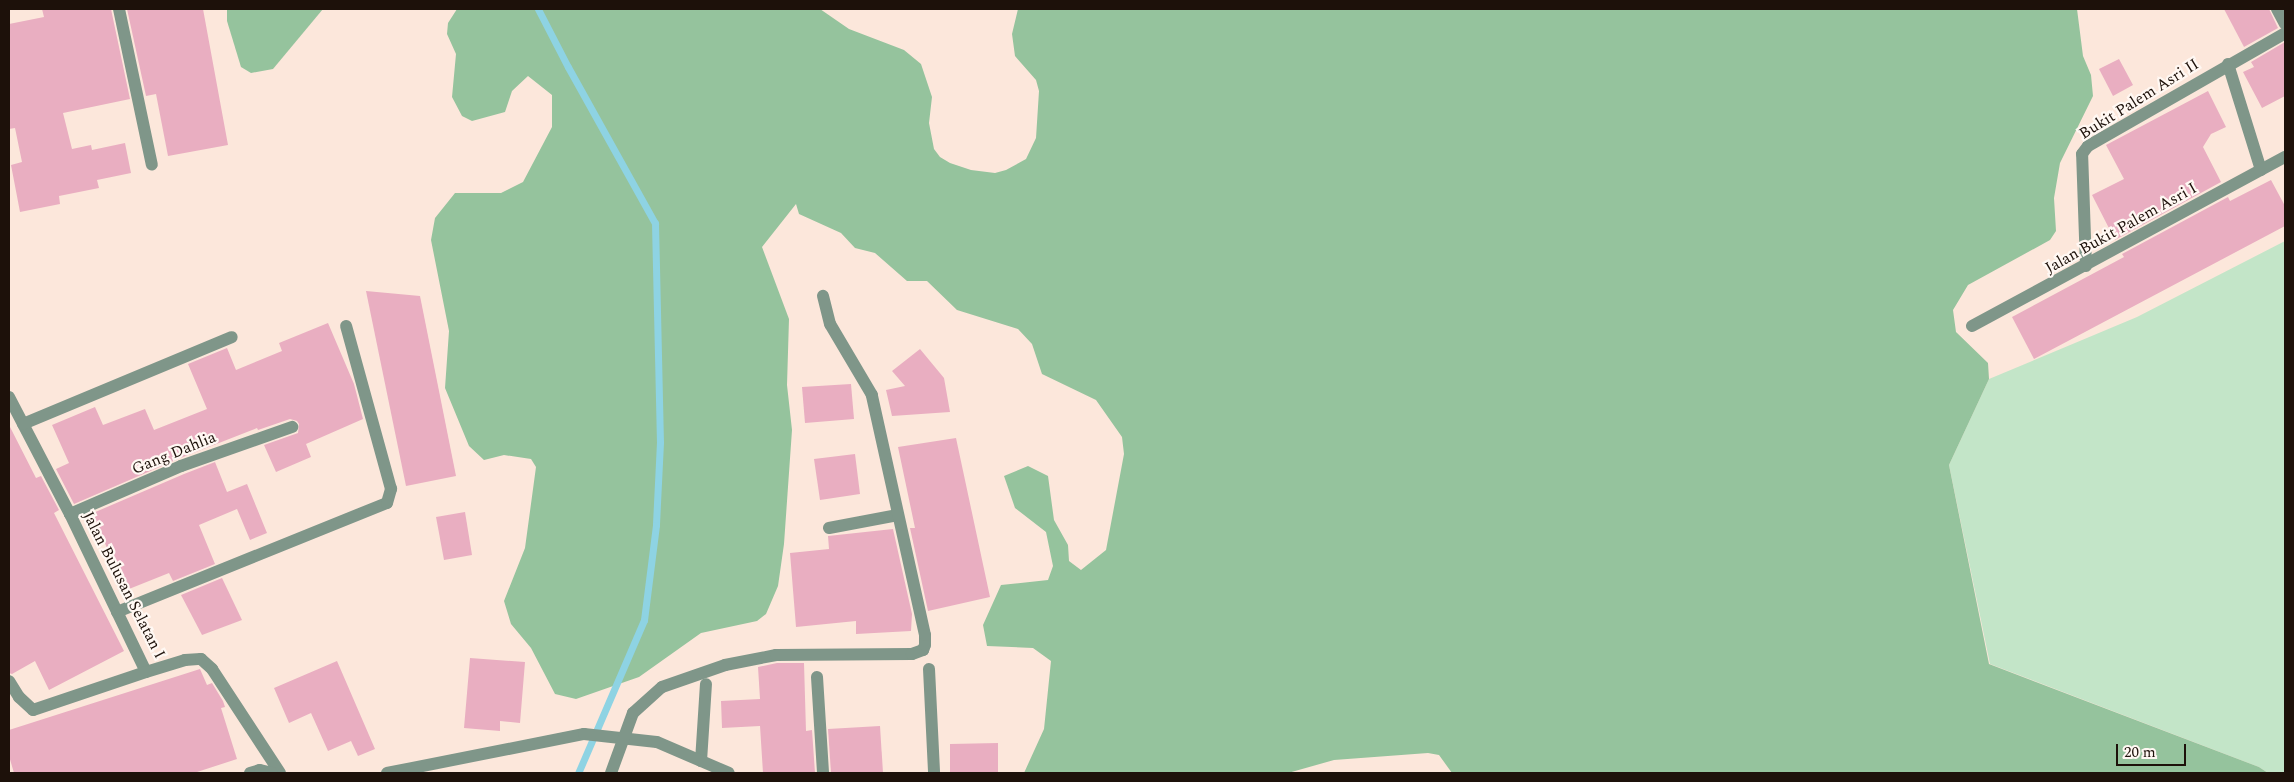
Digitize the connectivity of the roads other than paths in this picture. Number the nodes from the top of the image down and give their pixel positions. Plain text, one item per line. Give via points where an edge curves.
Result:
1 (120, 9) edge
2 (2277, 9) edge
3 (2285, 24) edge
4 (2285, 33) edge
5 (2228, 64) junction
6 (2285, 157) edge
7 (152, 165) dead end
8 (2261, 170) junction
9 (2086, 266) junction
10 (823, 296) dead end
11 (346, 326) dead end
12 (1972, 326) dead end
13 (232, 337) dead end
14 (9, 397) edge
15 (23, 424) junction
16 (292, 427) dead end
17 (70, 514) junction
18 (898, 515) junction
19 (829, 528) dead end
20 (117, 612) junction
21 (929, 669) dead end
22 (146, 672) junction
23 (817, 677) dead end
24 (9, 680) edge
25 (706, 684) dead end
26 (623, 739) junction
27 (702, 761) junction
28 (250, 773) edge
29 (272, 773) edge
30 (280, 773) edge
31 (387, 773) edge
32 (611, 773) edge
33 (729, 773) edge
34 (823, 773) edge
35 (934, 773) edge

1 - 7 street
2 - 3 street
4 - 5 street, Bukit Palem Asri II
5 - 8 street
5 - 9 street, Bukit Palem Asri II via 2088,146 2082,154
6 - 8 street, Jalan Bukit Palem Asri I
8 - 9 street, Jalan Bukit Palem Asri I
9 - 12 street, Jalan Bukit Palem Asri I
10 - 18 street via 830,324 872,395
11 - 20 street via 391,490 387,503
13 - 15 street
14 - 15 street, Jalan Bulusan Selatan I
15 - 17 street, Jalan Bulusan Selatan I
16 - 17 street, Gang Dahlia via 182,466
17 - 20 street, Jalan Bulusan Selatan I
18 - 19 street
18 - 26 street via 925,635 922,650 912,654 776,655 725,665 662,687 633,713
20 - 22 street, Jalan Bulusan Selatan I
21 - 35 street
22 - 24 street via 33,710 19,697
22 - 30 street, Jalan Bulusan Selatan I via 184,660 201,659 212,669
23 - 34 street
25 - 27 street
26 - 27 street via 657,742
26 - 31 street via 584,734
26 - 32 street
27 - 33 street
28 - 29 street via 260,770

